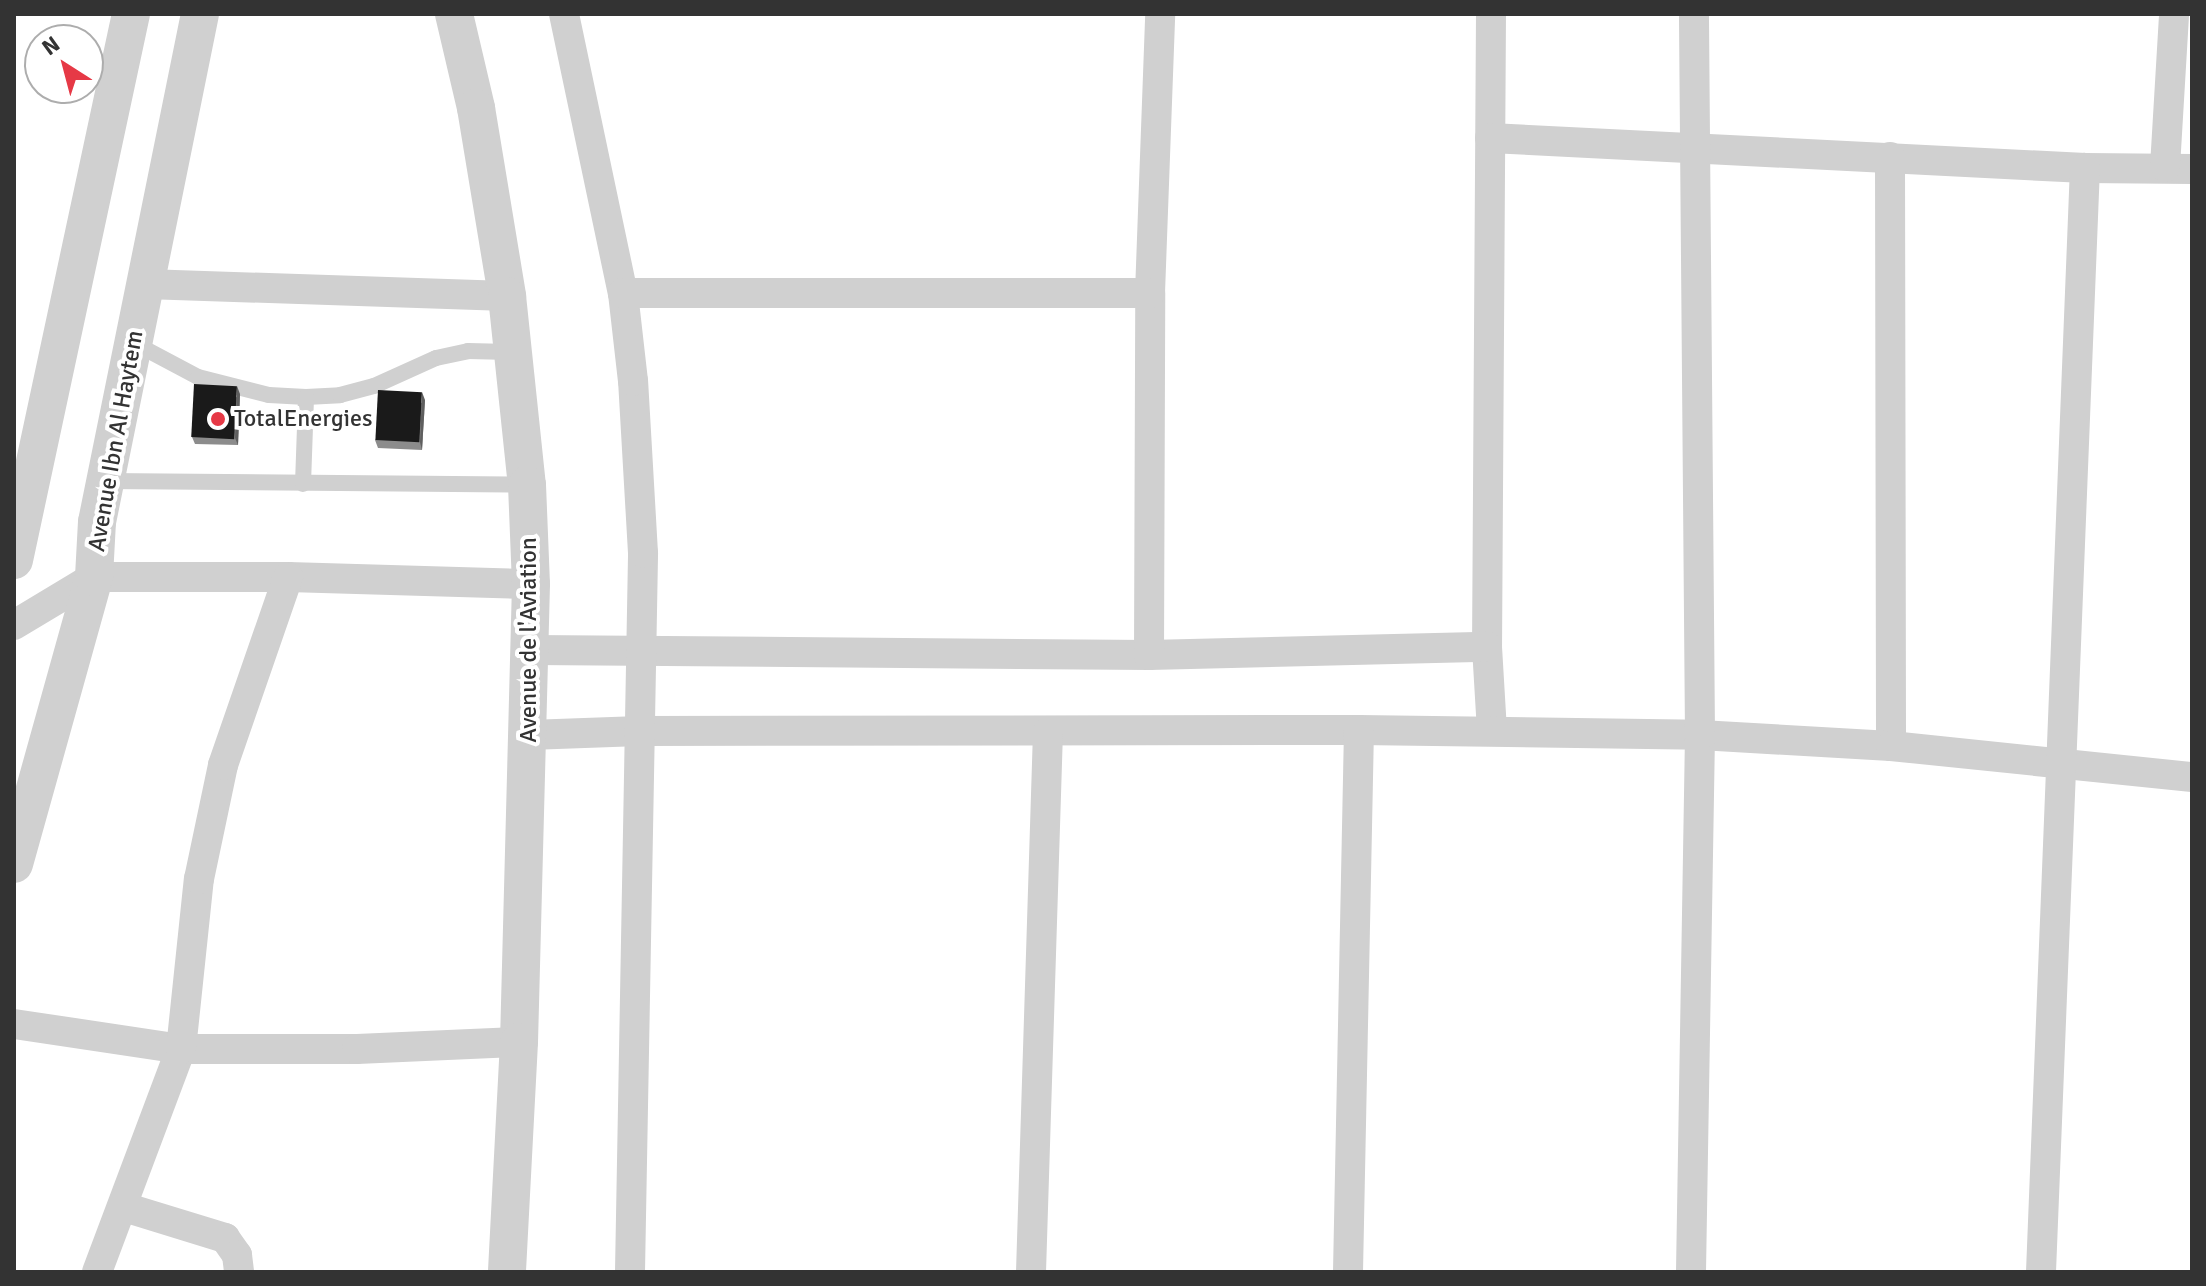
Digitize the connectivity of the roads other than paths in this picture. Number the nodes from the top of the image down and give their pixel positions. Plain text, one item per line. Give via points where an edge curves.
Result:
1 (131, 14) edge
2 (200, 14) edge
3 (454, 14) edge
4 (564, 14) edge
5 (1160, 14) edge
6 (1491, 14) edge
7 (1694, 14) edge
8 (2174, 14) edge
9 (1490, 138) junction
10 (1695, 149) junction
11 (1890, 157) junction
12 (2085, 168) junction
13 (2179, 168) edge
14 (145, 284) junction
15 (623, 293) junction
16 (1150, 293) junction
17 (507, 296) junction
18 (133, 342) junction
19 (515, 352) junction
20 (306, 397) junction
21 (106, 481) junction
22 (303, 484) junction
23 (527, 485) junction
24 (14, 560) edge
25 (94, 577) junction
26 (288, 577) junction
27 (531, 584) junction
28 (14, 625) edge
29 (1487, 647) junction
30 (532, 650) junction
31 (642, 651) junction
32 (1149, 655) junction
33 (1359, 730) junction
34 (1492, 730) junction
35 (640, 731) junction
36 (1048, 732) junction
37 (529, 735) junction
38 (1700, 735) junction
39 (1891, 746) junction
40 (2064, 764) junction
41 (2192, 777) edge
42 (14, 864) edge
43 (14, 1024) edge
44 (519, 1042) junction
45 (181, 1049) junction
46 (124, 1207) junction
47 (97, 1272) edge
48 (239, 1272) edge
49 (507, 1272) edge
50 (630, 1272) edge
51 (1031, 1272) edge
52 (1348, 1272) edge
53 (1691, 1272) edge
54 (2041, 1272) edge

1 - 24 street
2 - 14 street, Avenue Ibn Al Haytem
3 - 17 street, Avenue de l'Aviation via 476,108
4 - 15 street
5 - 16 street
6 - 9 street
7 - 10 street
8 - 13 street
9 - 10 street
9 - 29 street
10 - 11 street
10 - 38 street
11 - 12 street
11 - 39 street
12 - 13 street
12 - 40 street
14 - 17 street
14 - 18 street, Avenue Ibn Al Haytem
15 - 16 street
15 - 31 street via 641,495
16 - 32 street
17 - 19 street, Avenue de l'Aviation
18 - 20 lane via 198,377 269,395
18 - 21 street, Avenue Ibn Al Haytem
19 - 20 lane via 468,351 374,386
19 - 23 street, Avenue de l'Aviation
20 - 22 lane
21 - 22 lane
21 - 25 street, Avenue Ibn Al Haytem
22 - 23 lane
23 - 27 street, Avenue de l'Aviation
25 - 26 street
25 - 28 street
25 - 42 street, Avenue Ibn Al Haytem
26 - 27 street
26 - 45 street via 223,765 199,879
27 - 30 street, Avenue de l'Aviation
29 - 32 street
29 - 34 street
30 - 31 street
30 - 37 street, Avenue de l'Aviation
31 - 32 street
31 - 35 street
33 - 34 street
33 - 36 street
33 - 52 street
34 - 38 street
35 - 36 street
35 - 37 street
35 - 50 street
36 - 51 street
37 - 44 street, Avenue de l'Aviation
38 - 39 street
38 - 53 street
39 - 40 street
40 - 41 street
40 - 54 street
43 - 45 street
44 - 45 street
44 - 49 street, Avenue de l'Aviation
45 - 46 street
46 - 47 street
46 - 48 street via 225,1238 237,1255

